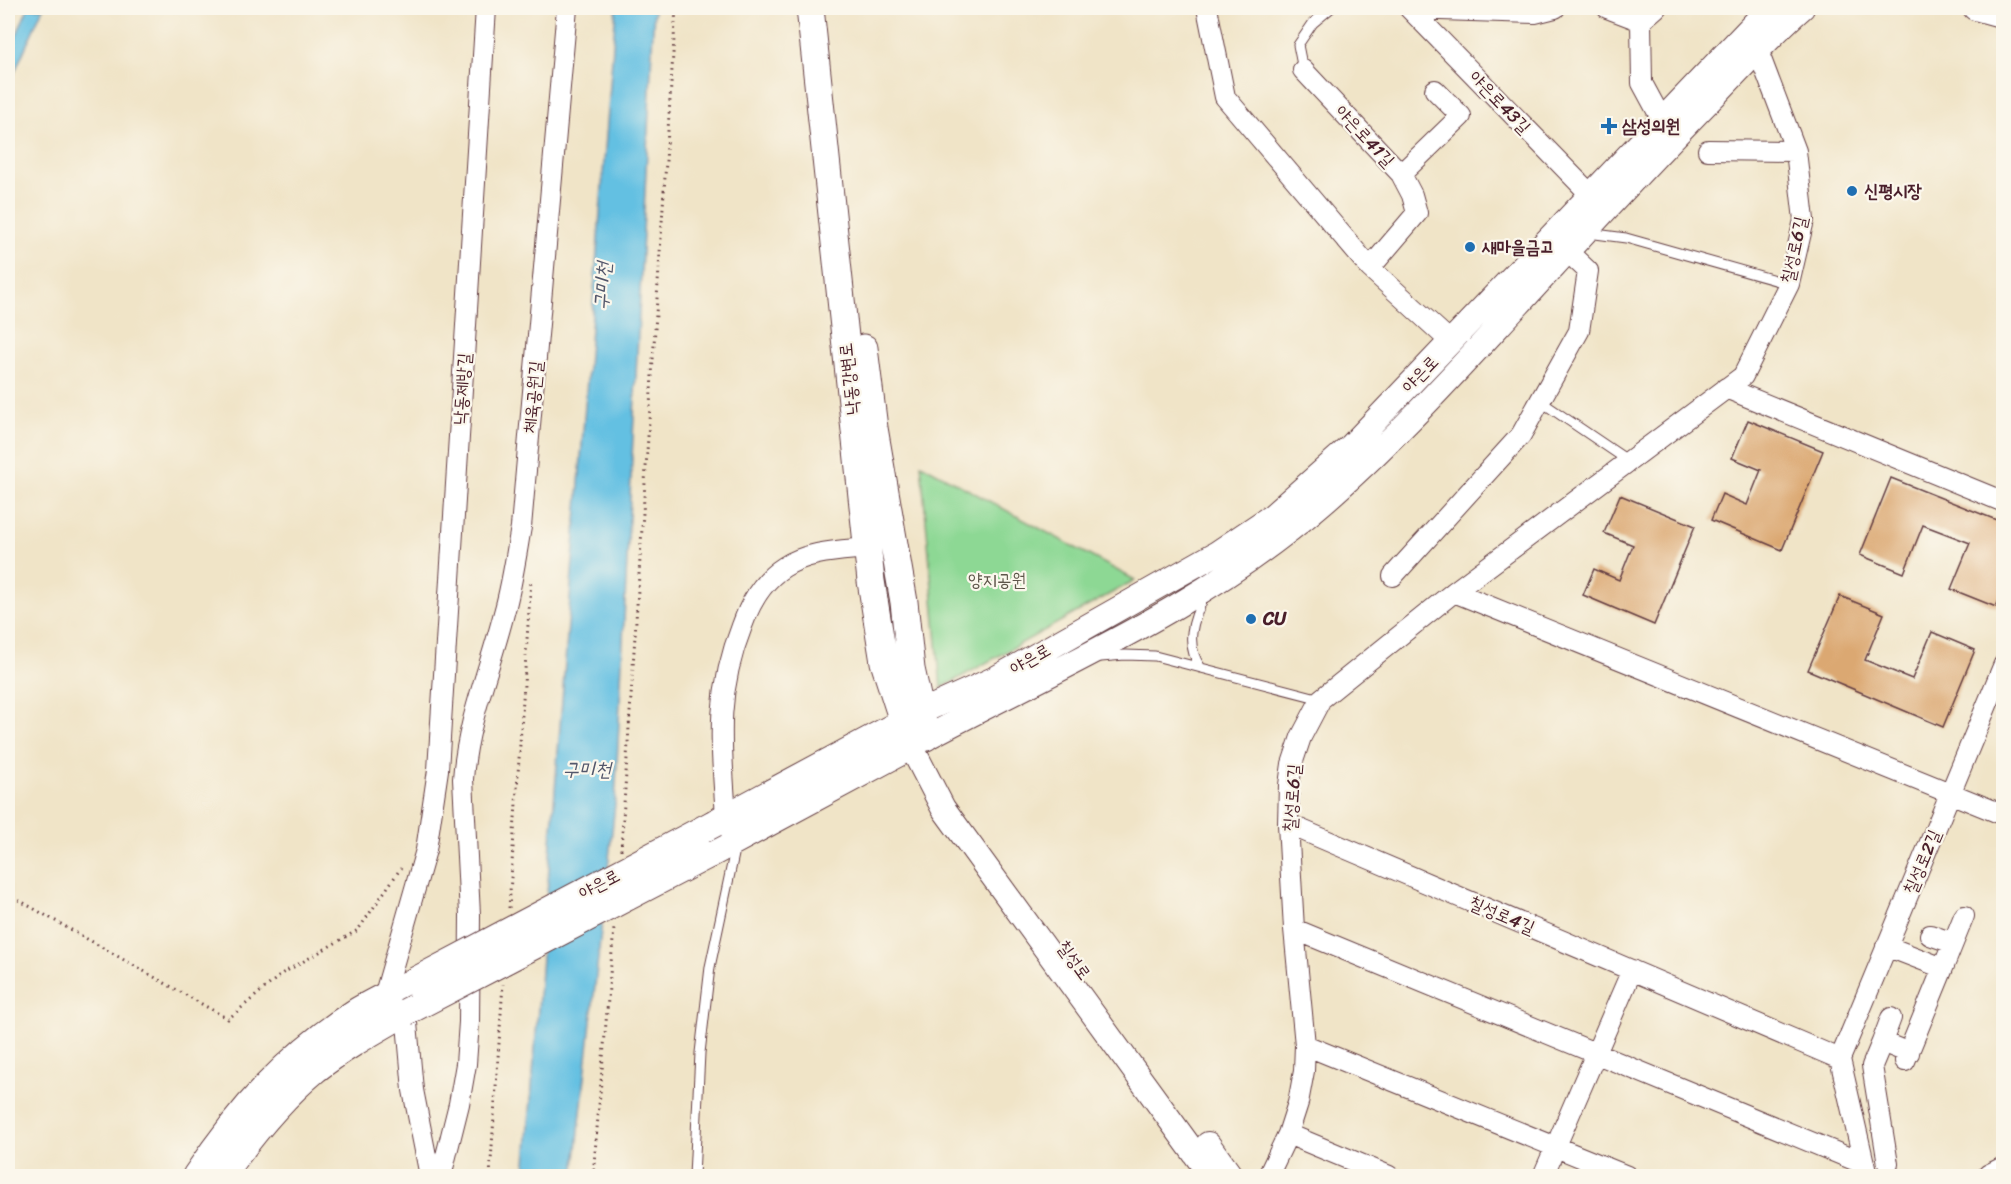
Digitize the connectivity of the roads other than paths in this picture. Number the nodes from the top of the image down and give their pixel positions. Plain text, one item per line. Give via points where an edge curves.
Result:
1 (486, 8) edge
2 (567, 8) edge
3 (810, 8) edge
4 (826, 8) edge
5 (1207, 8) edge
6 (1331, 8) edge
7 (1409, 8) edge
8 (1555, 8) edge
9 (1607, 8) edge
10 (1656, 8) edge
11 (1769, 8) edge
12 (1975, 8) edge
13 (1986, 8) edge
14 (1801, 11) edge
15 (2004, 16) edge
16 (1641, 21) junction
17 (1758, 51) junction
18 (1303, 70) joint
19 (1434, 90) dead end
20 (1662, 120) junction
21 (1708, 150) dead end
22 (1796, 151) junction
23 (1401, 174) junction
24 (1591, 195) junction
25 (1583, 233) junction
26 (1567, 251) junction
27 (1370, 268) junction
28 (1789, 284) junction
29 (1451, 342) junction
30 (1726, 388) junction
31 (1540, 400) junction
32 (1630, 462) junction
33 (2004, 502) edge
34 (868, 548) junction
35 (1393, 576) dead end
36 (1210, 585) junction
37 (1454, 592) junction
38 (1080, 659) junction
39 (2004, 664) edge
40 (1201, 668) junction
41 (1321, 699) junction
42 (920, 732) junction
43 (438, 770) junction
44 (463, 779) junction
45 (1950, 793) junction
46 (2004, 815) edge
47 (1288, 824) junction
48 (726, 826) junction
49 (1964, 916) dead end
50 (1294, 929) junction
51 (1929, 935) dead end
52 (1953, 943) junction
53 (1886, 946) junction
54 (1943, 968) junction
55 (1632, 970) junction
56 (395, 1004) junction
57 (1891, 1018) dead end
58 (1882, 1042) junction
59 (1305, 1045) junction
60 (1596, 1054) junction
61 (1840, 1059) junction
62 (1288, 1134) junction
63 (1556, 1147) junction
64 (1888, 1164) dead end
65 (2004, 1169) edge
66 (1866, 1170) edge
67 (196, 1176) edge
68 (222, 1176) edge
69 (430, 1176) edge
70 (441, 1176) edge
71 (694, 1176) edge
72 (1211, 1176) edge
73 (1231, 1176) edge
74 (1268, 1176) edge
75 (1389, 1176) edge
76 (1543, 1176) edge
77 (1627, 1176) edge
78 (1990, 1176) edge

1 - 43 street, 낙동제방길
2 - 44 street, 체육공원길 via 521,527 505,612 471,724
3 - 34 main road, 낙동강변로
4 - 42 main road, 낙동강변로 via 874,428 904,602
5 - 27 street via 1225,97
6 - 18 lane, 야은로41길 via 1313,23 1298,45
7 - 8 street, 야은로43길 via 1536,13
7 - 24 street, 야은로43길
9 - 16 street
10 - 16 street
11 - 20 street, 야은로
12 - 15 street
13 - 15 street
14 - 17 street, 야은로
16 - 20 street via 1642,83
17 - 22 street, 칠성로6길
17 - 25 street, 야은로
18 - 23 street, 야은로41길
19 - 23 street via 1461,116
20 - 24 street, 야은로
21 - 22 street
22 - 28 street, 칠성로6길 via 1804,220
23 - 27 street, 야은로41길 via 1417,213
24 - 29 street, 야은로
25 - 26 street, 야은로
25 - 28 lane via 1626,238
26 - 31 street via 1588,271 1579,331
26 - 36 street, 야은로 via 1376,454 1262,551
27 - 29 street
28 - 30 street, 칠성로6길 via 1743,376
29 - 42 street, 야은로 via 1351,446 1272,516 1217,553 996,678
30 - 32 street, 칠성로6길
30 - 33 street
31 - 32 lane
31 - 35 street via 1521,435
32 - 37 street, 칠성로6길
34 - 42 main road, 낙동강변로 via 884,662
34 - 48 street via 823,552 800,559 784,567 761,588 749,606 727,669 723,693
36 - 38 street, 야은로
36 - 40 lane via 1193,621 1191,642
37 - 41 street, 칠성로6길
37 - 45 street
38 - 40 lane via 1155,656
38 - 42 street, 야은로
39 - 45 street, 칠성로2길
40 - 41 lane
41 - 47 street, 칠성로6길 via 1300,737 1292,764
42 - 48 main road, 야은로
42 - 72 street, 칠성로 via 943,808
42 - 73 street, 칠성로 via 949,788
43 - 44 street
43 - 56 street, 낙동제방길
44 - 70 street, 체육공원길 via 470,915 468,1022 464,1074
45 - 46 street
45 - 53 street, 칠성로2길
47 - 50 street, 칠성로6길
47 - 55 street, 칠성로4길
48 - 56 main road, 야은로, bridge via 413,982
48 - 56 main road, 야은로, bridge via 708,855
48 - 71 lane via 700,1053
49 - 52 street
50 - 59 street, 칠성로6길
50 - 60 street
51 - 52 street
52 - 54 street
53 - 54 street
53 - 61 street, 칠성로2길
54 - 58 street via 1907,1057
55 - 60 street
55 - 61 street
56 - 67 main road, 야은로 via 357,1011 309,1045 268,1082
56 - 68 main road, 야은로 via 276,1106
56 - 69 street
57 - 58 street
58 - 64 street via 1872,1066
59 - 62 street, 칠성로6길 via 1298,1103
59 - 63 street
60 - 63 street
60 - 66 street
61 - 66 street
62 - 74 street, 칠성로6길
62 - 75 street
63 - 76 street
63 - 77 street
65 - 78 street

